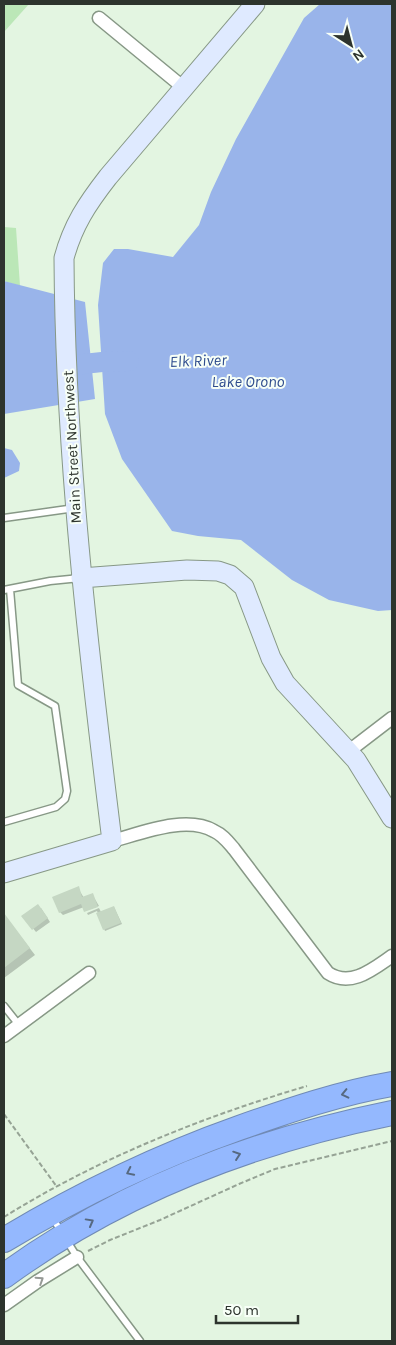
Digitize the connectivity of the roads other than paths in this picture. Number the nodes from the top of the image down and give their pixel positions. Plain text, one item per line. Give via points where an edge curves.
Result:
1 (255, 4) edge
2 (99, 18) dead end
3 (184, 88) junction
4 (76, 508) junction
5 (4, 518) edge
6 (81, 578) junction
7 (7, 590) edge
8 (392, 718) edge
9 (349, 751) junction
10 (392, 818) edge
11 (4, 822) edge
12 (112, 840) junction
13 (4, 873) edge
14 (392, 956) edge
15 (89, 973) dead end
16 (4, 1006) edge
17 (19, 1025) junction
18 (4, 1036) edge
19 (392, 1084) edge
20 (392, 1113) edge
21 (50, 1214) junction
22 (64, 1237) junction
23 (4, 1240) edge
24 (77, 1257) junction
25 (4, 1276) edge
26 (4, 1305) edge
27 (140, 1341) edge

1 - 3 street, Main Street Northwest
2 - 3 street
3 - 4 street, Main Street Northwest via 91,200 78,219 64,258
4 - 5 lane
4 - 6 street, Main Street Northwest
6 - 7 lane
6 - 9 street via 187,570 230,575 244,587 271,658 286,683
6 - 12 street, Main Street Northwest
7 - 11 lane via 18,685 54,706 67,791 65,799 56,807
8 - 9 street
9 - 10 street
12 - 13 street
12 - 14 street via 179,825 209,828 234,849 334,978 357,978
15 - 17 street
16 - 17 lane
17 - 18 street
19 -> 21 highway via 336,1096 209,1138 145,1164
22 -> 20 highway via 133,1199 206,1166 300,1134
21 - 22 lane
21 - 23 highway
22 - 24 lane
22 - 25 highway
26 -> 24 street
24 - 27 lane

